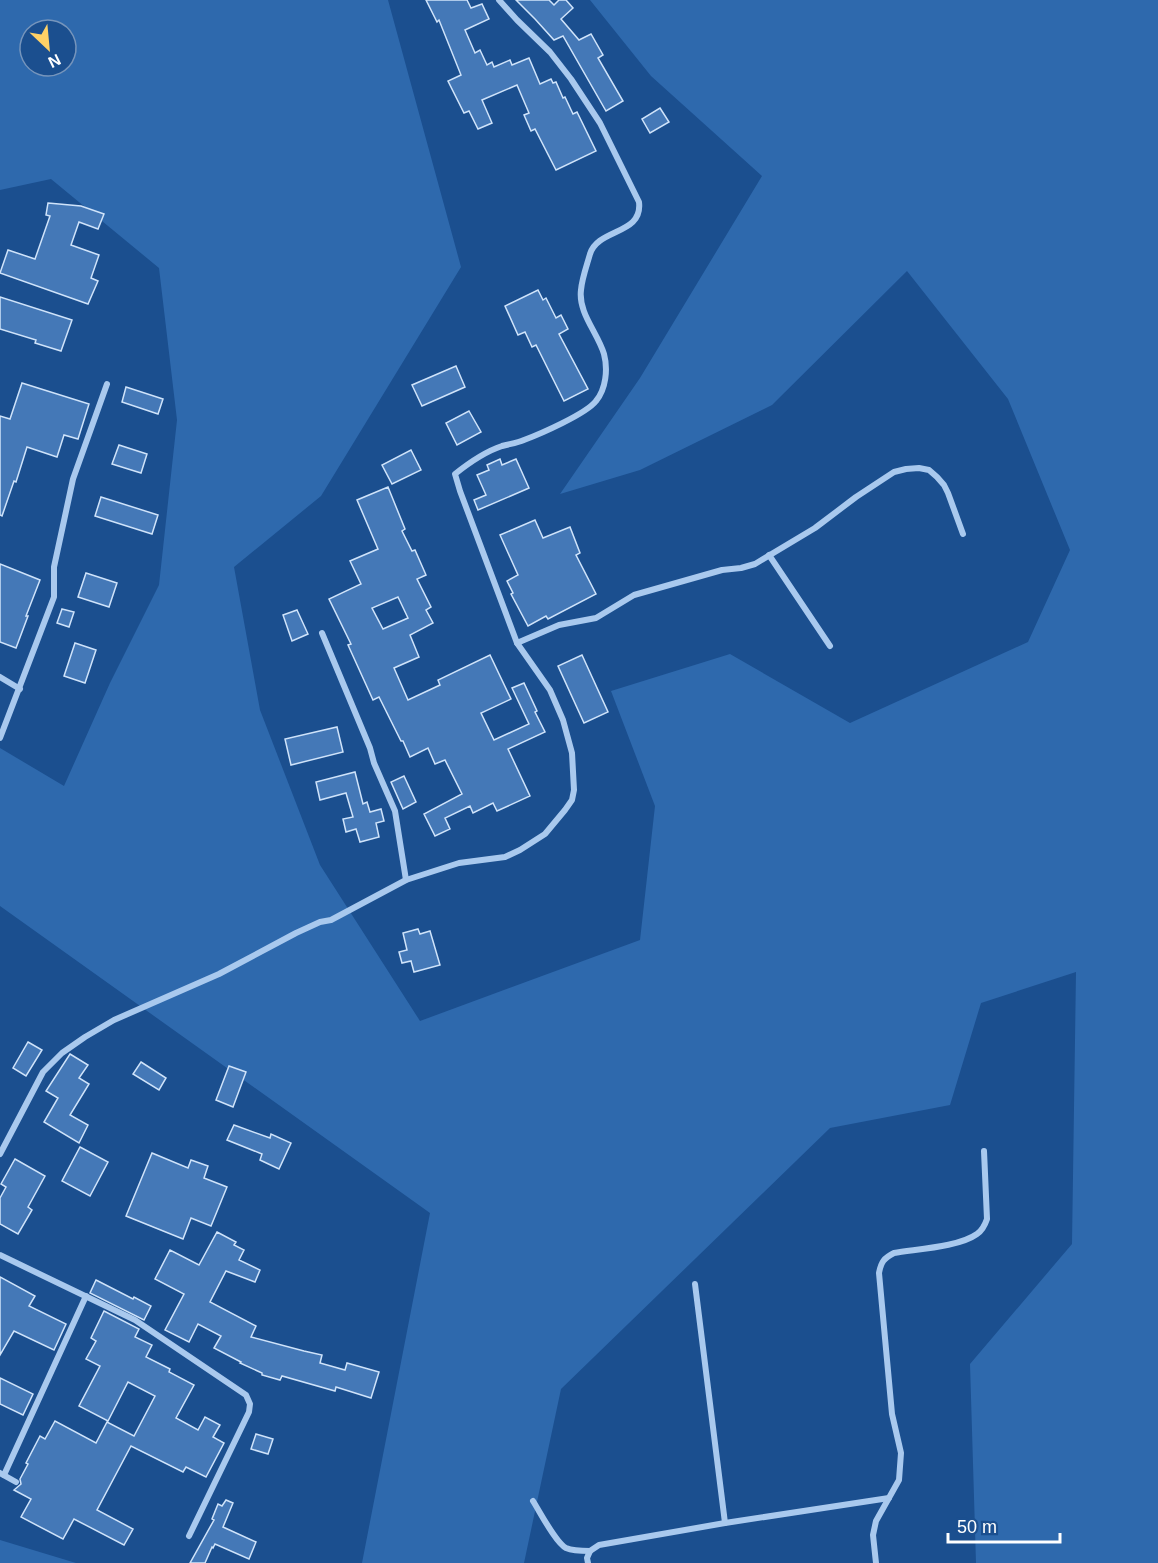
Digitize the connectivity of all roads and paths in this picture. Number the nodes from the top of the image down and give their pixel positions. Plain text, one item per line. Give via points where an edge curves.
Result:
1 (499, 0) edge
2 (108, 384) dead end
3 (963, 534) dead end
4 (769, 555) junction
5 (322, 633) dead end
6 (517, 643) junction
7 (830, 646) dead end
8 (0, 677) edge
9 (20, 689) junction
10 (0, 738) edge
11 (406, 879) junction
12 (984, 1151) dead end
13 (0, 1154) edge
14 (0, 1255) edge
15 (695, 1284) dead end
16 (86, 1296) junction
17 (2, 1474) edge
18 (16, 1482) dead end
19 (889, 1498) junction
20 (533, 1501) dead end
21 (725, 1523) junction
22 (189, 1536) dead end
23 (590, 1551) junction
24 (588, 1563) edge
25 (876, 1563) edge

1 - 6 street via 550,52 600,123 640,211 628,226 594,245 581,290 585,314 607,365 598,400 581,413 475,458 455,474
2 - 9 street via 73,479 54,567 54,597
3 - 4 street via 944,485 937,477 928,470 906,469 894,472
4 - 6 street via 755,564 634,595 596,618 559,625
4 - 7 street
5 - 11 street via 396,811
6 - 11 street via 550,690 563,720 572,753 572,800 545,834 520,850 505,857 459,863
8 - 9 street
9 - 10 street
11 - 13 street via 331,920 296,933 219,974 85,1036 43,1072
12 - 19 street via 987,1219 980,1233 959,1242 894,1253 881,1264 891,1402 901,1454 899,1480
14 - 16 street
15 - 21 street
16 - 17 street
16 - 22 street via 135,1320 240,1390 250,1404
17 - 18 street
19 - 21 street
19 - 25 street via 874,1528
20 - 23 street via 559,1543 566,1548
21 - 23 street via 599,1545
23 - 24 street

